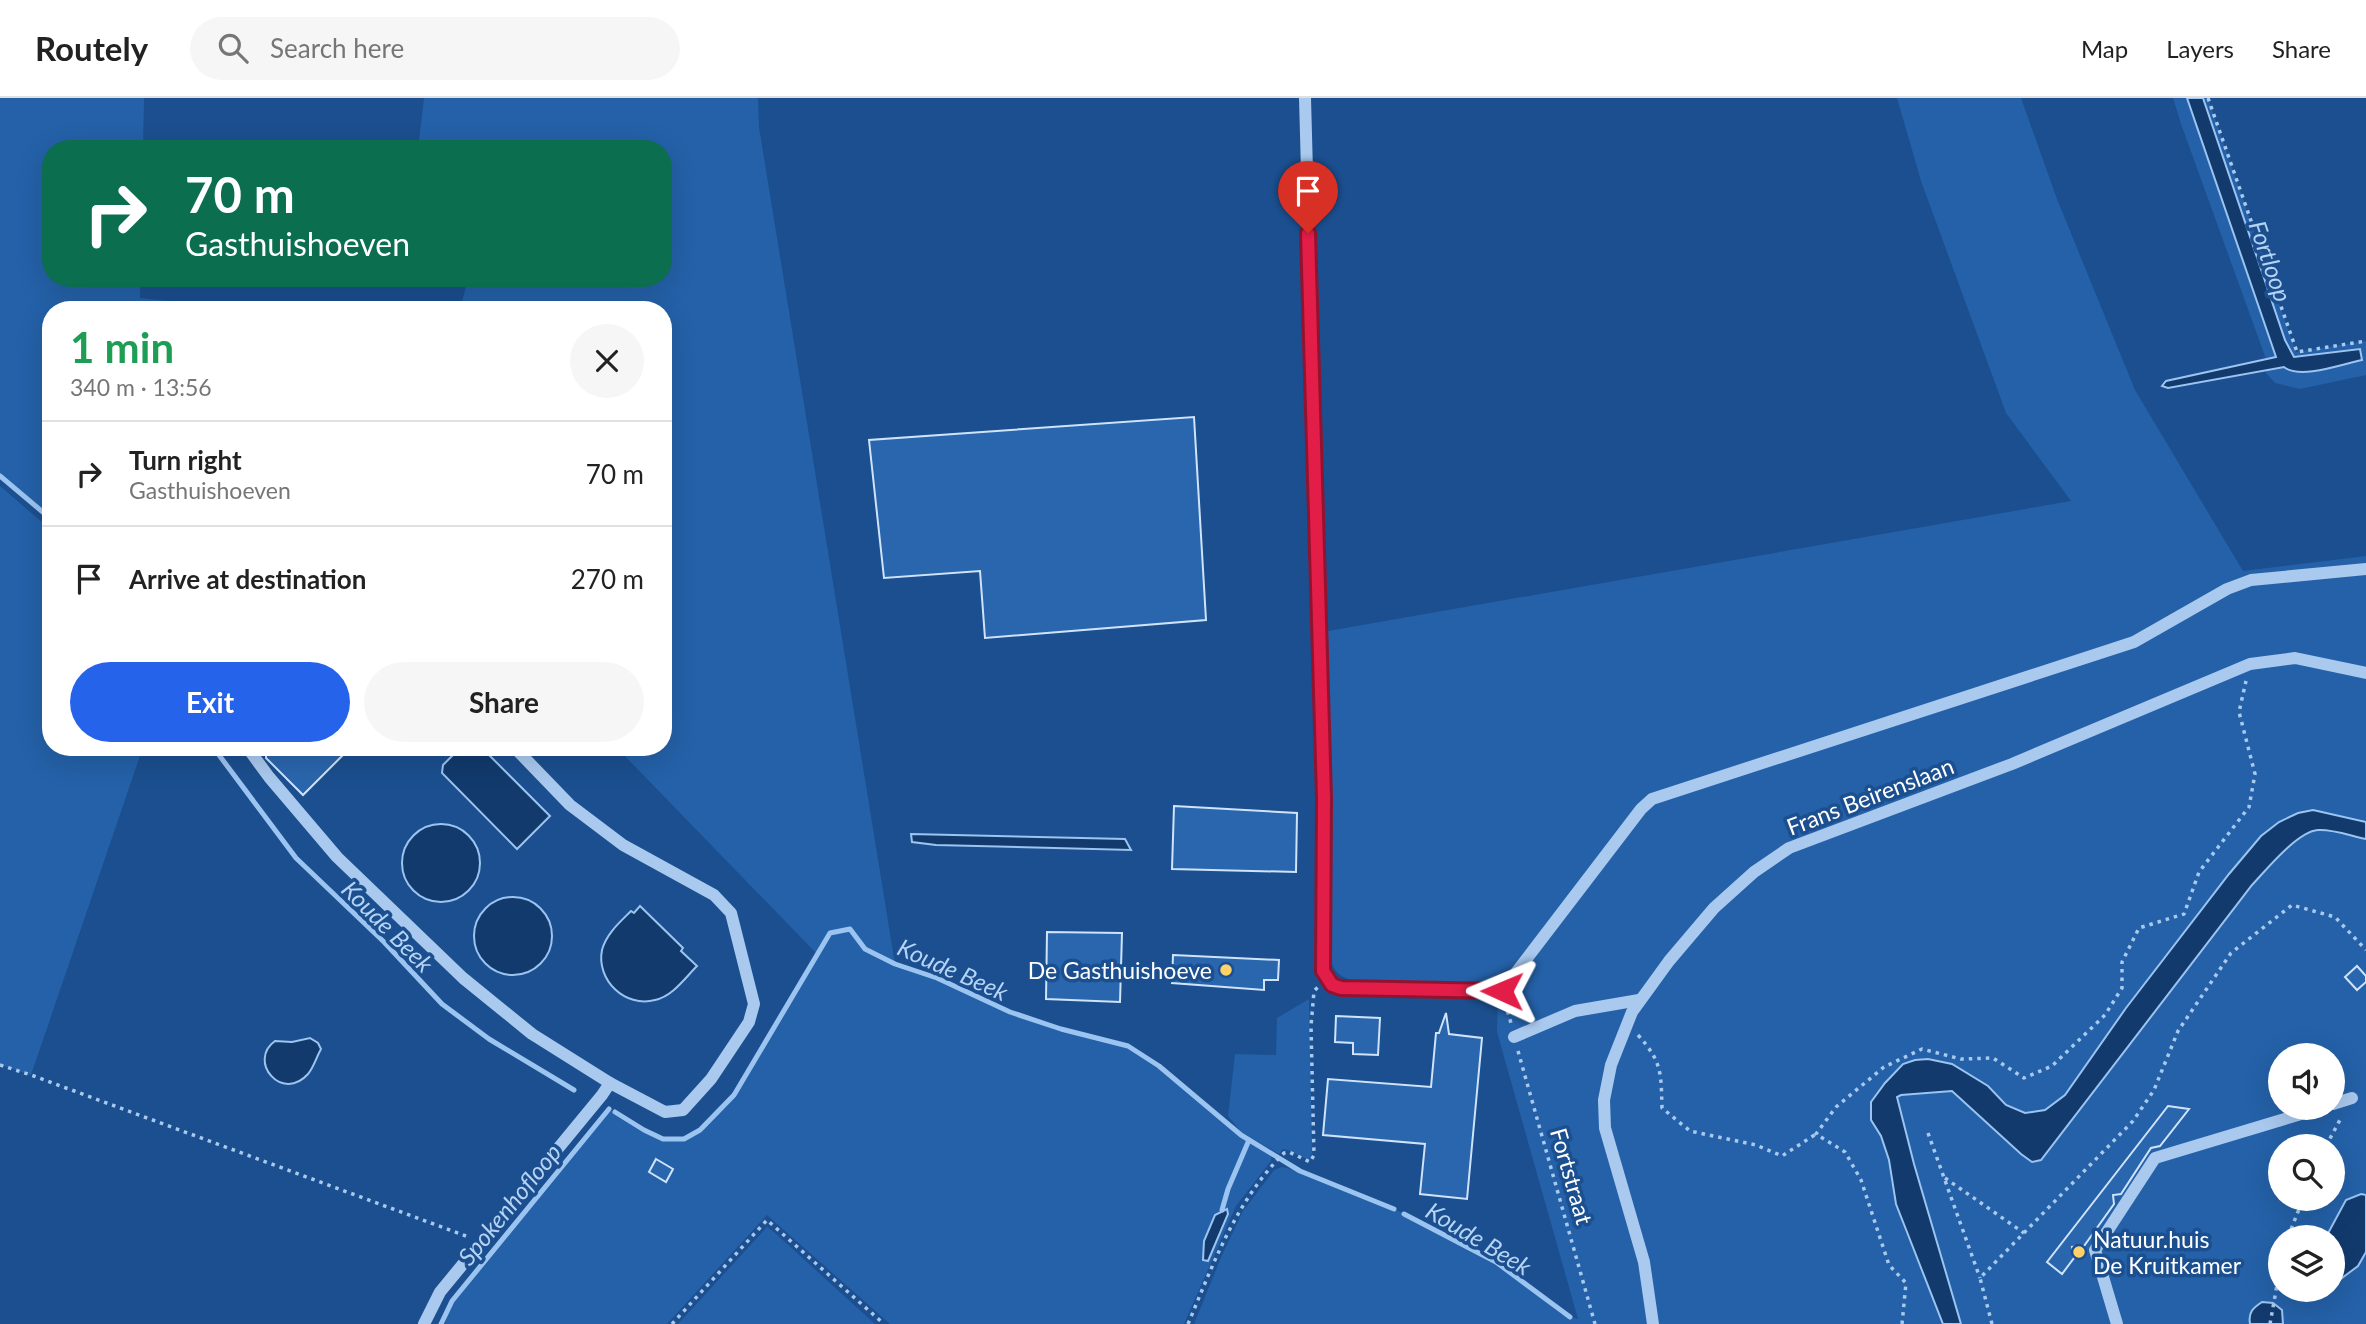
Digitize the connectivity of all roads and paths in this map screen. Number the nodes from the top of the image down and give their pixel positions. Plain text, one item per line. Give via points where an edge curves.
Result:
1 (1305, 98) edge
2 (2208, 98) edge
3 (2366, 341) edge
4 (2366, 569) edge
5 (2250, 664) junction
6 (2366, 673) edge
7 (254, 756) edge
8 (523, 756) edge
9 (2366, 950) edge
10 (1327, 978) junction
11 (1502, 991) junction
12 (1639, 1000) junction
13 (1627, 1023) junction
14 (1514, 1037) junction
15 (0, 1065) edge
16 (610, 1083) junction
17 (2352, 1098) joint
18 (2345, 1100) edge
19 (2281, 1120) edge
20 (1928, 1133) dead end
21 (1816, 1134) junction
22 (2332, 1134) edge
23 (1944, 1177) junction
24 (2024, 1233) junction
25 (480, 1244) junction
26 (1980, 1278) junction
27 (2274, 1302) edge
28 (424, 1324) edge
29 (672, 1324) edge
30 (884, 1324) edge
31 (1188, 1324) edge
32 (1595, 1324) edge
33 (1653, 1324) edge
34 (1902, 1324) edge
35 (1992, 1324) edge
36 (2117, 1324) edge
37 (2270, 1324) edge

1 - 10 street via 1324,798 1323,971
2 - 3 path via 2297,352
4 - 11 street via 2251,580 2134,642 1652,799
5 - 6 street, Frans Beirenslaan via 2295,658
5 - 12 street, Frans Beirenslaan via 2012,764 1789,848 1714,908
5 - 21 path via 2239,712 2255,774 2249,807 2199,872 2184,914 2139,928 2122,962 2122,988 2105,1015 2052,1066 2024,1078 1993,1058 1961,1059 1922,1049 1884,1067 1836,1107
7 - 16 street via 337,857 463,978 532,1034
8 - 16 street via 570,805 623,845 714,895 731,913 754,1004 749,1022 711,1079 682,1110 665,1112
9 - 24 path via 2335,917 2292,905 2231,953 2178,1031 2154,1090 2133,1121
10 - 11 street via 1341,988
10 - 31 path via 1314,991 1311,1026 1314,1155 1310,1162 1289,1152 1281,1156 1240,1208
11 - 14 path, Fortstraat
12 - 13 street, Frans Beirenslaan
12 - 14 street via 1575,1011
13 - 21 path via 1653,1052 1661,1075 1662,1108 1689,1131 1756,1145 1782,1156
13 - 33 street, Frans Beirenslaan via 1611,1065 1603,1115 1644,1262
14 - 32 path, Fortstraat
15 - 25 path
16 - 25 street
17 - 18 street
17 - 22 path
19 - 36 street via 2155,1158 2095,1250
20 - 23 path
21 - 34 path via 1845,1152 1861,1180 1889,1265 1906,1283
23 - 24 path
23 - 26 path
24 - 26 path
25 - 28 street via 440,1292
26 - 35 path
27 - 37 path
29 - 30 path via 767,1220

